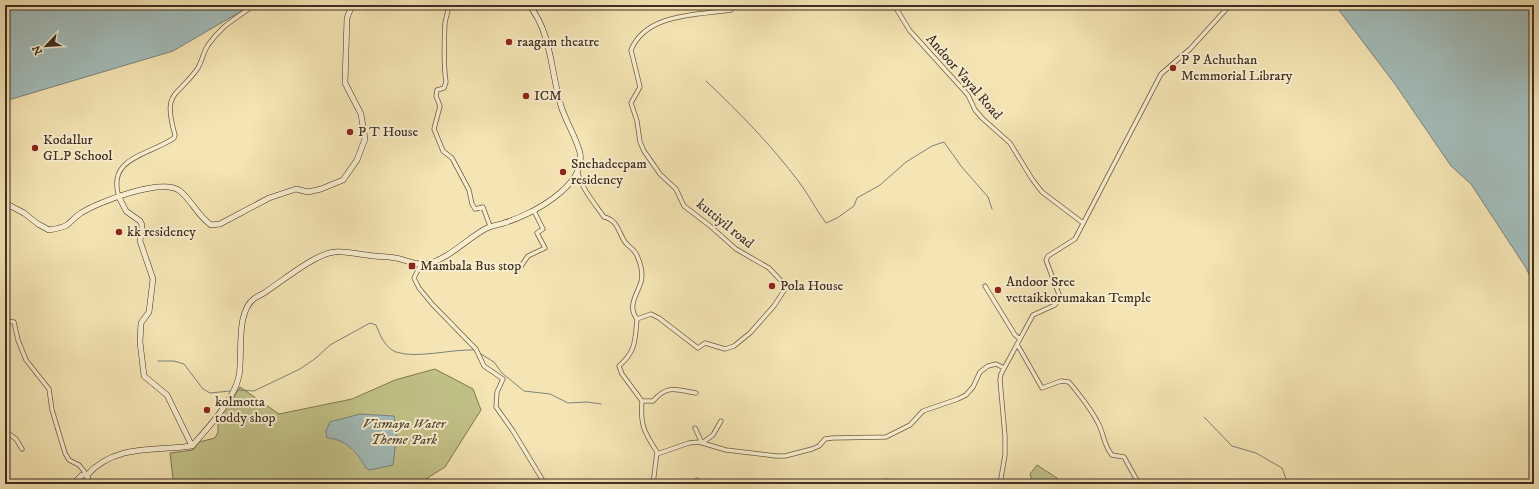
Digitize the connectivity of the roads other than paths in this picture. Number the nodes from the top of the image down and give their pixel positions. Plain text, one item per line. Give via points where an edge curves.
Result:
1 (254, 5) edge
2 (352, 5) edge
3 (448, 5) edge
4 (529, 5) edge
5 (730, 5) edge
6 (894, 5) edge
7 (1230, 5) edge
8 (578, 173) junction
9 (119, 197) junction
10 (5, 203) edge
11 (538, 207) junction
12 (1083, 223) junction
13 (490, 226) junction
14 (421, 264) junction
15 (519, 269) dead end
16 (986, 286) dead end
17 (637, 319) junction
18 (5, 321) edge
19 (1020, 339) junction
20 (1017, 344) junction
21 (1004, 368) junction
22 (696, 393) dead end
23 (642, 401) junction
24 (721, 421) dead end
25 (695, 428) dead end
26 (5, 431) edge
27 (702, 443) junction
28 (192, 446) junction
29 (22, 449) dead end
30 (657, 454) junction
31 (87, 475) junction
32 (73, 484) edge
33 (89, 484) edge
34 (545, 484) edge
35 (653, 484) edge
36 (881, 484) edge
37 (907, 484) edge
38 (1000, 484) edge
39 (1140, 484) edge

1 - 9 street via 232,19 204,50 197,69 173,95 170,102 174,138 122,167 116,179
2 - 9 main road via 347,18 345,83 361,114 364,139 357,160 342,180 308,192 296,189 269,198 220,224 211,225 204,221 180,191 168,187 150,188
3 - 13 street via 444,41 446,82 444,88 437,90 436,96 440,106 434,129 444,151 452,158 469,190 472,204 476,209 483,207
4 - 8 main road via 541,26 553,64 561,106 580,153
5 - 17 street, kuttiyil road via 731,10 659,22 642,33 631,50 640,87 631,103 642,147 660,174 676,189 684,206 736,249 769,268 782,281 785,289 750,333 734,346 725,349 705,343 698,348 660,318 651,314
6 - 12 street, Andoor Vayal Road via 910,31 968,95 975,110 1010,143 1042,192
7 - 12 street via 1190,49 1161,74
8 - 11 main road via 566,187
8 - 17 street via 579,179 604,217 610,218 617,226 625,243 634,248 639,258 641,282 632,303
9 - 10 main road via 80,213 66,226 50,230 24,212
9 - 28 main road via 126,211 142,225 140,241 153,278 149,312 141,323 140,342 144,376 167,394
11 - 13 main road via 505,223
11 - 15 street via 534,211 543,229 537,233 545,248 528,256
12 - 19 street via 1075,239 1048,256 1046,260 1059,294 1058,301 1055,305 1033,315
13 - 14 main road via 456,250
14 - 28 main road via 397,258 334,252 302,267 254,298 245,313 240,336 239,378 232,394
14 - 34 street via 414,278 419,288 471,342 484,366 503,379 496,392 496,407 514,431
16 - 19 street via 1015,335
17 - 23 street via 635,344 631,355 619,366
18 - 31 street via 14,322 26,360 49,389 60,440 69,460 79,465
19 - 20 street
20 - 21 street
20 - 39 street via 1042,388 1061,381 1069,382 1097,421 1110,453 1124,457
21 - 27 street via 996,364 988,366 980,372 966,395 923,411 910,425 886,437 825,439 812,449 776,456 726,450
21 - 38 street via 1000,380 1005,455
22 - 23 street via 667,389 653,401
23 - 30 street via 643,430
24 - 27 street via 713,435
25 - 27 street
26 - 29 street via 16,439
27 - 30 street via 690,443
28 - 31 main road via 134,450 102,461
30 - 35 street
31 - 32 main road via 82,475
31 - 33 main road
36 - 37 street via 885,481

